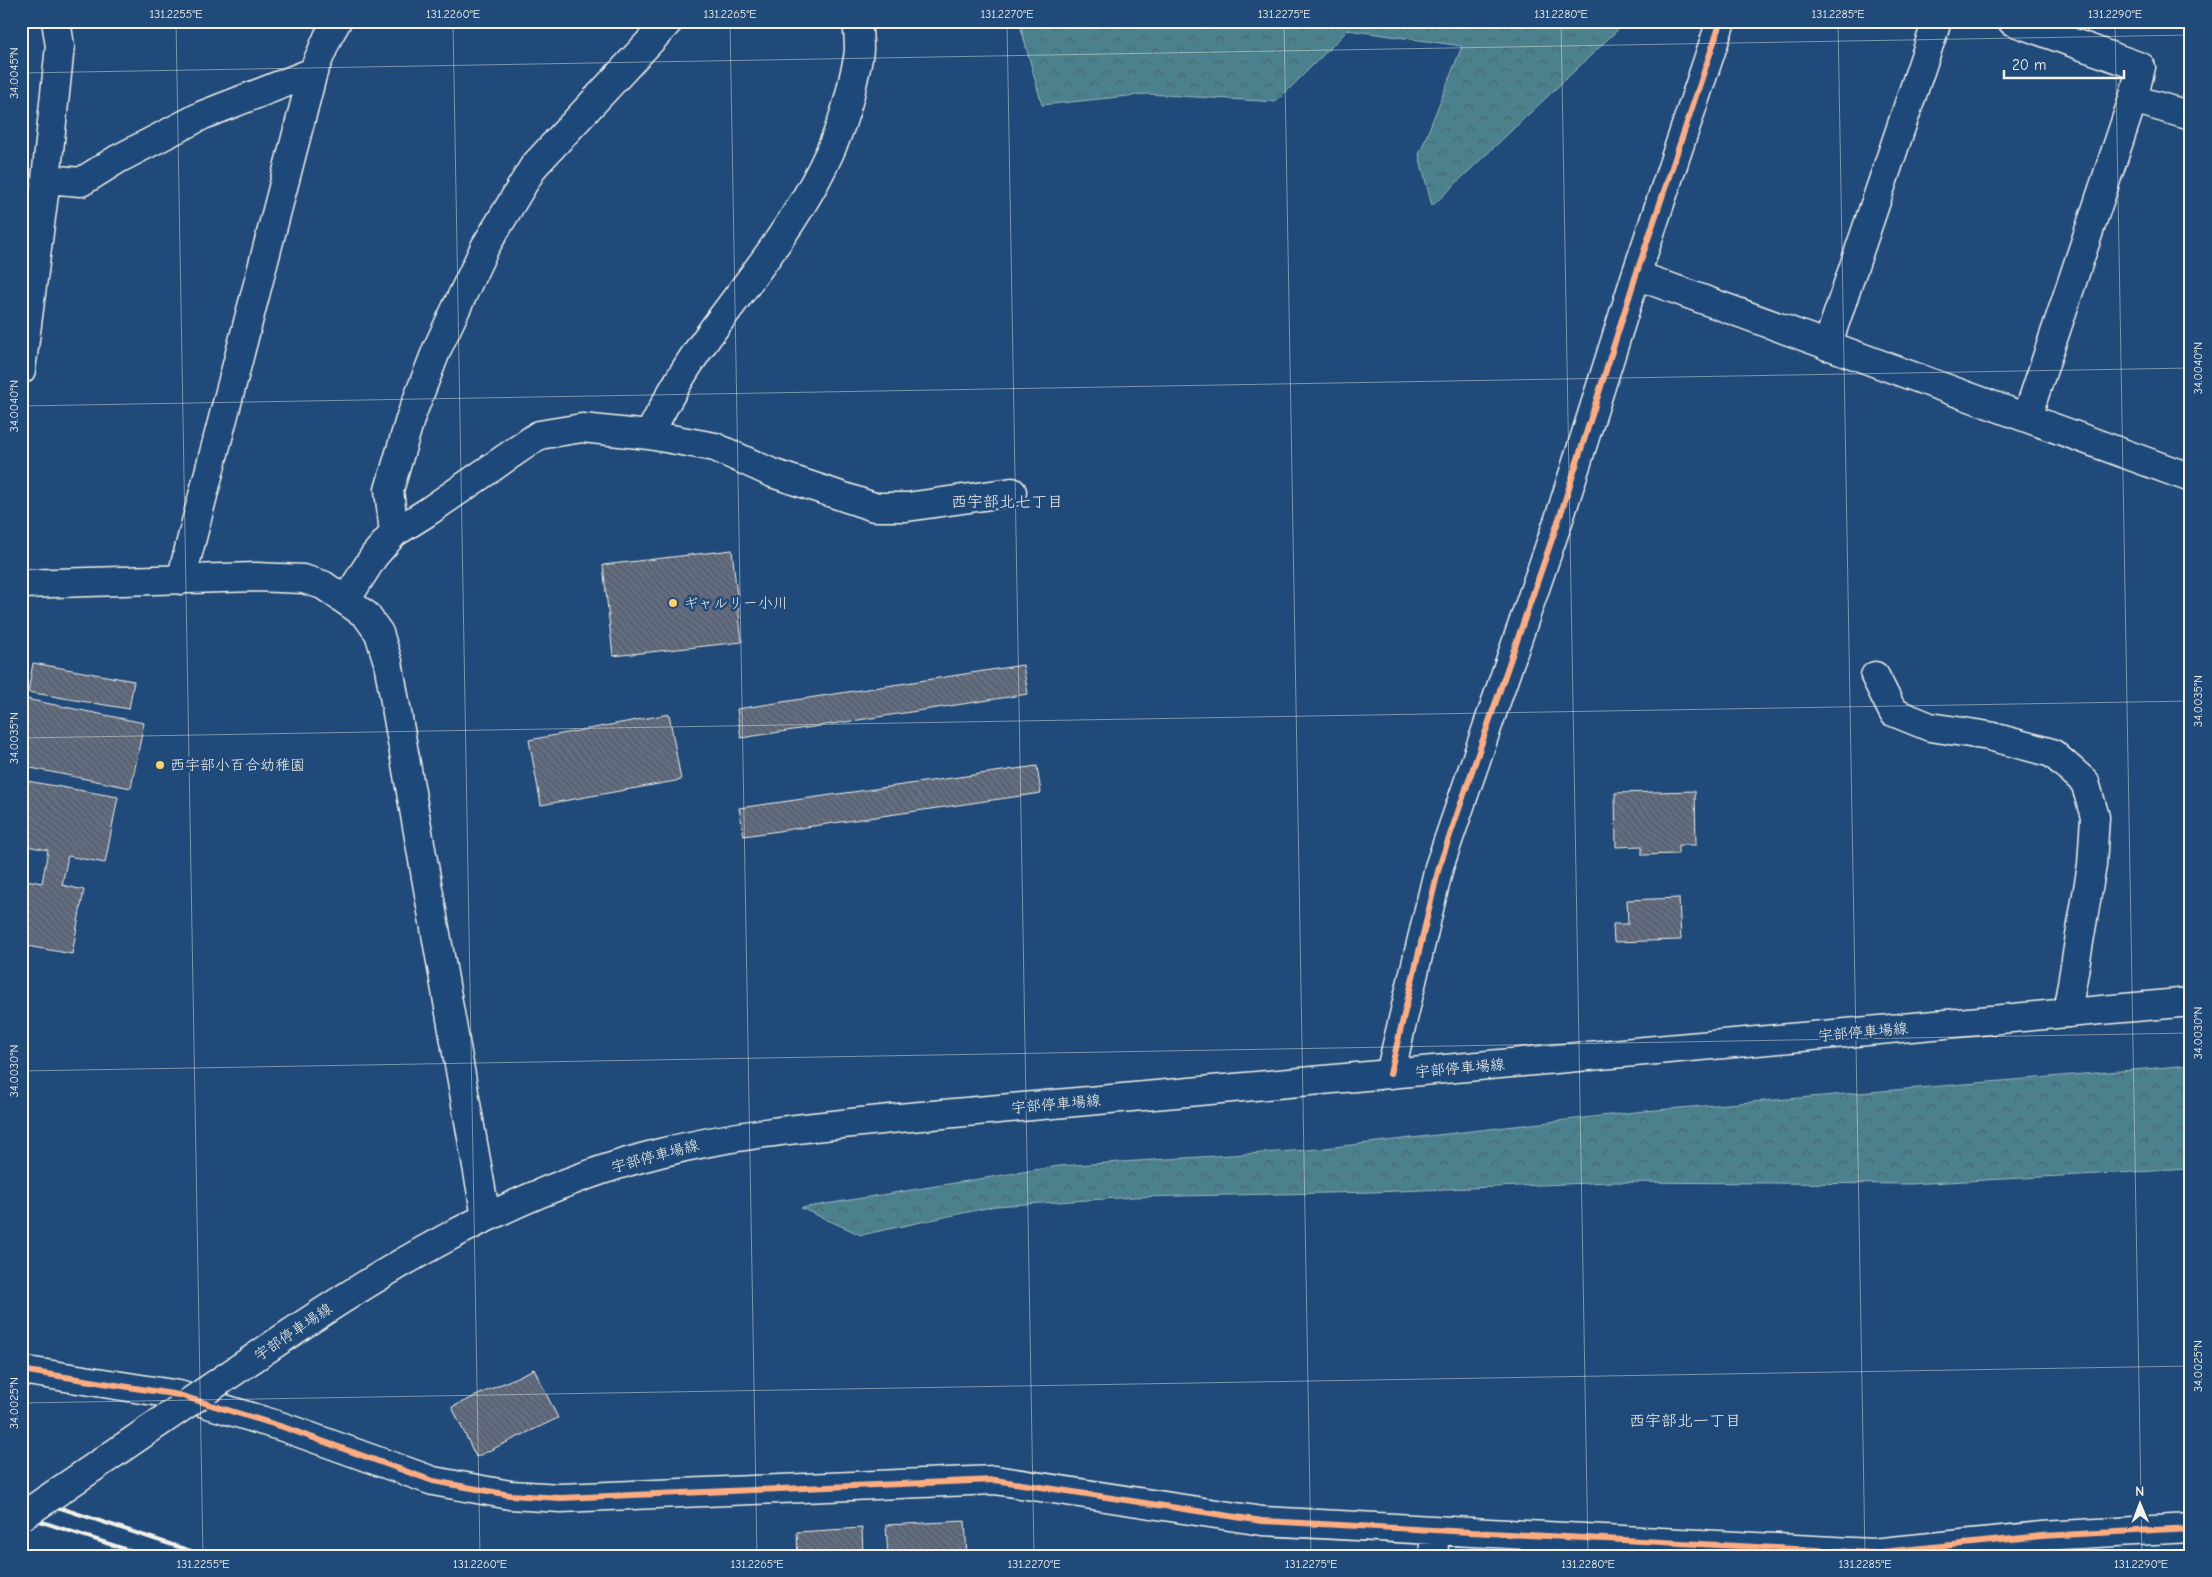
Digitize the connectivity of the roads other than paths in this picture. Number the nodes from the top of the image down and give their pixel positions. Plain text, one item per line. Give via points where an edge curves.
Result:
1 (56, 21) edge
2 (337, 21) edge
3 (668, 21) edge
4 (857, 21) edge
5 (1721, 21) edge
6 (1938, 21) edge
7 (2012, 21) edge
8 (313, 72) junction
9 (2133, 99) junction
10 (2191, 116) edge
11 (46, 179) junction
12 (1636, 275) junction
13 (1827, 346) junction
14 (21, 370) edge
15 (2027, 417) junction
16 (649, 436) junction
17 (2191, 478) edge
18 (1012, 492) dead end
19 (394, 533) junction
20 (181, 580) junction
21 (21, 584) edge
22 (346, 600) junction
23 (1875, 676) dead end
24 (2191, 1002) edge
25 (2067, 1013) junction
26 (1390, 1074) junction
27 (486, 1217) junction
28 (21, 1370) edge
29 (21, 1518) edge
30 (2191, 1528) edge
31 (1434, 1544) edge

1 - 11 street via 60,46
2 - 8 street
3 - 19 street via 534,166 485,248 437,349 411,416 389,490
4 - 16 street via 859,49 847,109 834,146 812,187 746,288 708,336 662,409
5 - 12 street
6 - 13 street
7 - 9 street via 2141,67
8 - 11 street via 203,115 81,182
8 - 20 street
9 - 10 street
9 - 15 street
11 - 14 street
12 - 13 street
12 - 26 street via 1561,513 1439,867
13 - 15 street
15 - 17 street
16 - 18 street via 715,447 772,472 874,507 907,508
16 - 19 street via 582,428 539,435
19 - 22 street via 374,556
20 - 21 street
20 - 22 street via 303,579
22 - 27 street via 366,615 379,633 388,662
23 - 25 street via 1893,712 1930,727 1989,736 2052,753 2086,782 2096,817 2092,865
24 - 25 street, 宇部停車場線
25 - 26 street, 宇部停車場線
26 - 27 street, 宇部停車場線 via 747,1134 659,1153 577,1179
27 - 29 street, 宇部停車場線, bridge via 329,1306
28 - 31 street via 179,1395 283,1427 433,1481 510,1495 561,1498 995,1480 1262,1522
30 - 31 street via 2042,1536 1872,1553

